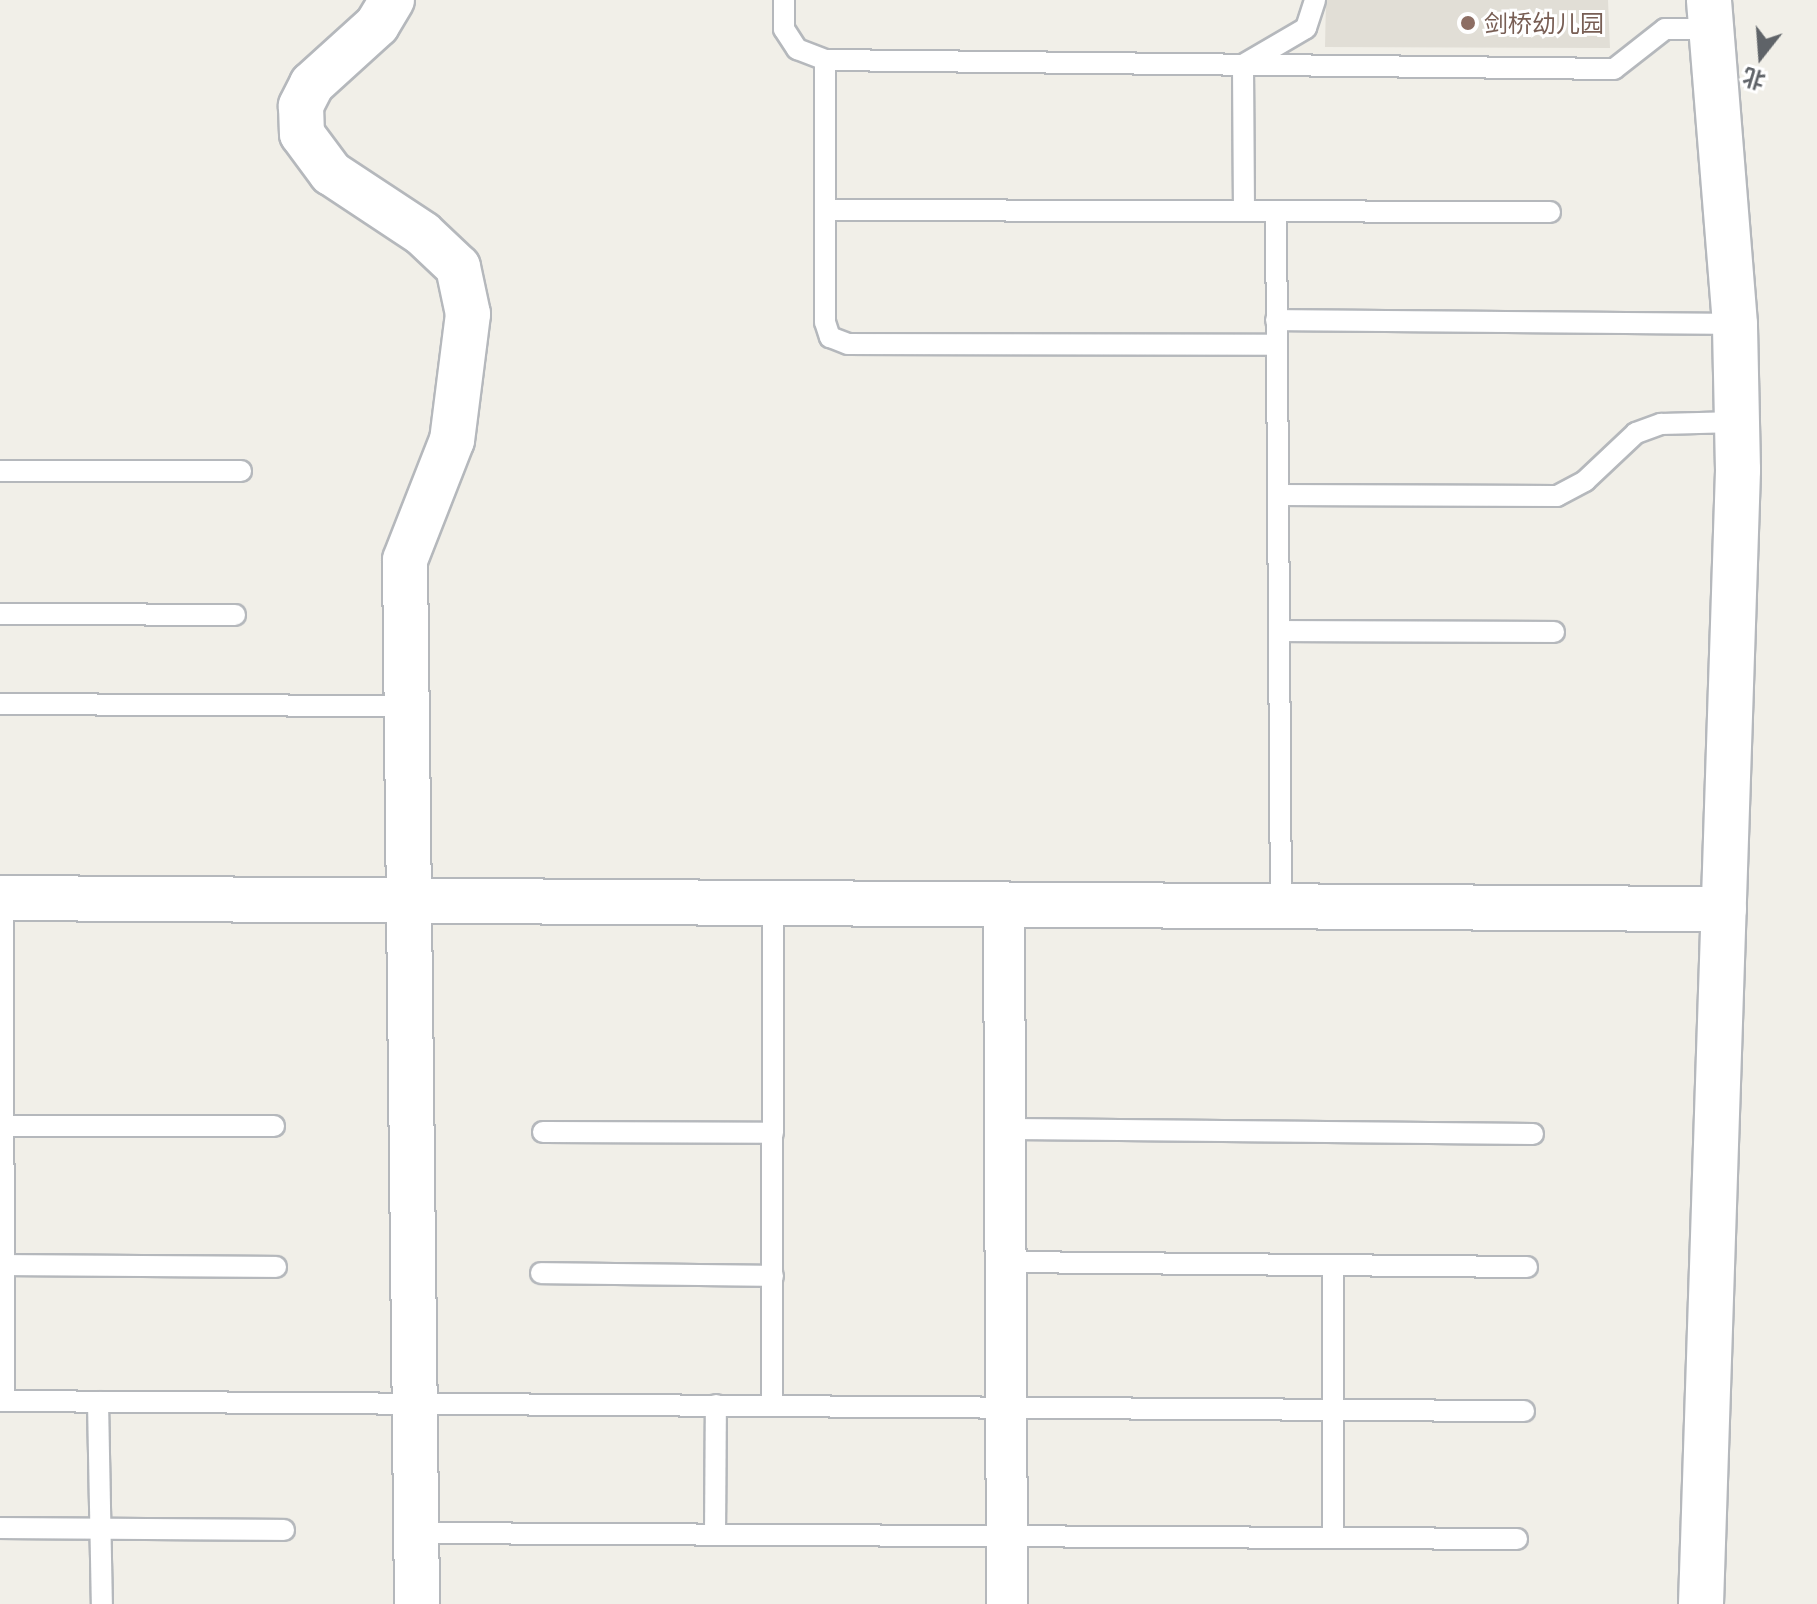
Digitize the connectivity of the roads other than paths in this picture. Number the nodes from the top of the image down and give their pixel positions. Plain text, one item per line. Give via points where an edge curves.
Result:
1 (392, 0) edge
2 (784, 0) edge
3 (1315, 0) edge
4 (1710, 15) edge
5 (825, 60) junction
6 (1243, 65) junction
7 (825, 210) junction
8 (1244, 211) junction
9 (1276, 211) junction
10 (1550, 212) dead end
11 (1276, 320) junction
12 (1735, 324) junction
13 (1277, 345) junction
14 (1737, 422) junction
15 (0, 471) edge
16 (241, 471) dead end
17 (1278, 495) junction
18 (0, 614) edge
19 (235, 615) dead end
20 (1279, 631) junction
21 (1554, 632) dead end
22 (0, 704) edge
23 (407, 706) junction
24 (1, 898) edge
25 (409, 901) junction
26 (773, 903) junction
27 (1004, 904) junction
28 (1281, 906) junction
29 (1724, 909) junction
30 (4, 1126) junction
31 (274, 1126) dead end
32 (1005, 1129) junction
33 (543, 1132) dead end
34 (773, 1133) junction
35 (1533, 1134) dead end
36 (1006, 1262) junction
37 (4, 1265) junction
38 (1333, 1265) junction
39 (276, 1267) dead end
40 (1527, 1267) dead end
41 (541, 1273) dead end
42 (773, 1276) junction
43 (2, 1401) edge
44 (98, 1402) junction
45 (415, 1403) junction
46 (716, 1405) junction
47 (772, 1406) junction
48 (1006, 1407) junction
49 (1333, 1409) junction
50 (1524, 1411) dead end
51 (0, 1528) edge
52 (100, 1529) junction
53 (284, 1530) dead end
54 (417, 1533) junction
55 (715, 1535) junction
56 (1007, 1536) junction
57 (1333, 1538) junction
58 (1517, 1539) dead end
59 (102, 1604) edge
60 (417, 1604) edge
61 (1007, 1604) edge
62 (1701, 1604) edge

1 - 23 street via 377,25 312,84 301,106 302,134 314,156 442,249 458,267 465,290 467,356 455,426 440,481 405,560
2 - 5 lane via 784,29 797,49
3 - 6 lane via 1306,28
4 - 6 lane via 1665,29 1614,69
4 - 12 street
5 - 6 lane
5 - 7 lane
6 - 8 lane
7 - 8 lane
7 - 13 lane via 825,322 830,337 848,344
8 - 9 lane
9 - 10 lane
9 - 11 lane
11 - 12 lane
11 - 13 lane
12 - 14 street
13 - 17 lane
14 - 17 lane via 1649,428 1585,481 1557,496
14 - 29 street
15 - 16 lane
17 - 20 lane
18 - 19 lane
20 - 21 lane
20 - 28 lane
22 - 23 lane
23 - 25 street
24 - 25 street
24 - 30 lane
25 - 26 street
25 - 45 street
26 - 27 street
26 - 34 lane
27 - 28 street
27 - 32 street
28 - 29 street
29 - 62 street
30 - 31 lane
30 - 37 lane
32 - 35 lane
32 - 36 street
33 - 34 lane
34 - 42 lane
36 - 38 lane
36 - 48 street
37 - 39 lane
37 - 43 lane
38 - 40 lane
38 - 49 lane
41 - 42 lane
42 - 47 lane
43 - 44 lane
44 - 45 lane
44 - 52 lane
45 - 46 lane
45 - 54 street
46 - 47 lane
46 - 55 lane
47 - 48 lane
48 - 49 lane
48 - 56 street
49 - 50 lane
49 - 57 lane
51 - 52 lane
52 - 53 lane
52 - 59 lane
54 - 55 lane
54 - 60 street
55 - 56 lane
56 - 57 lane
56 - 61 street
57 - 58 lane

